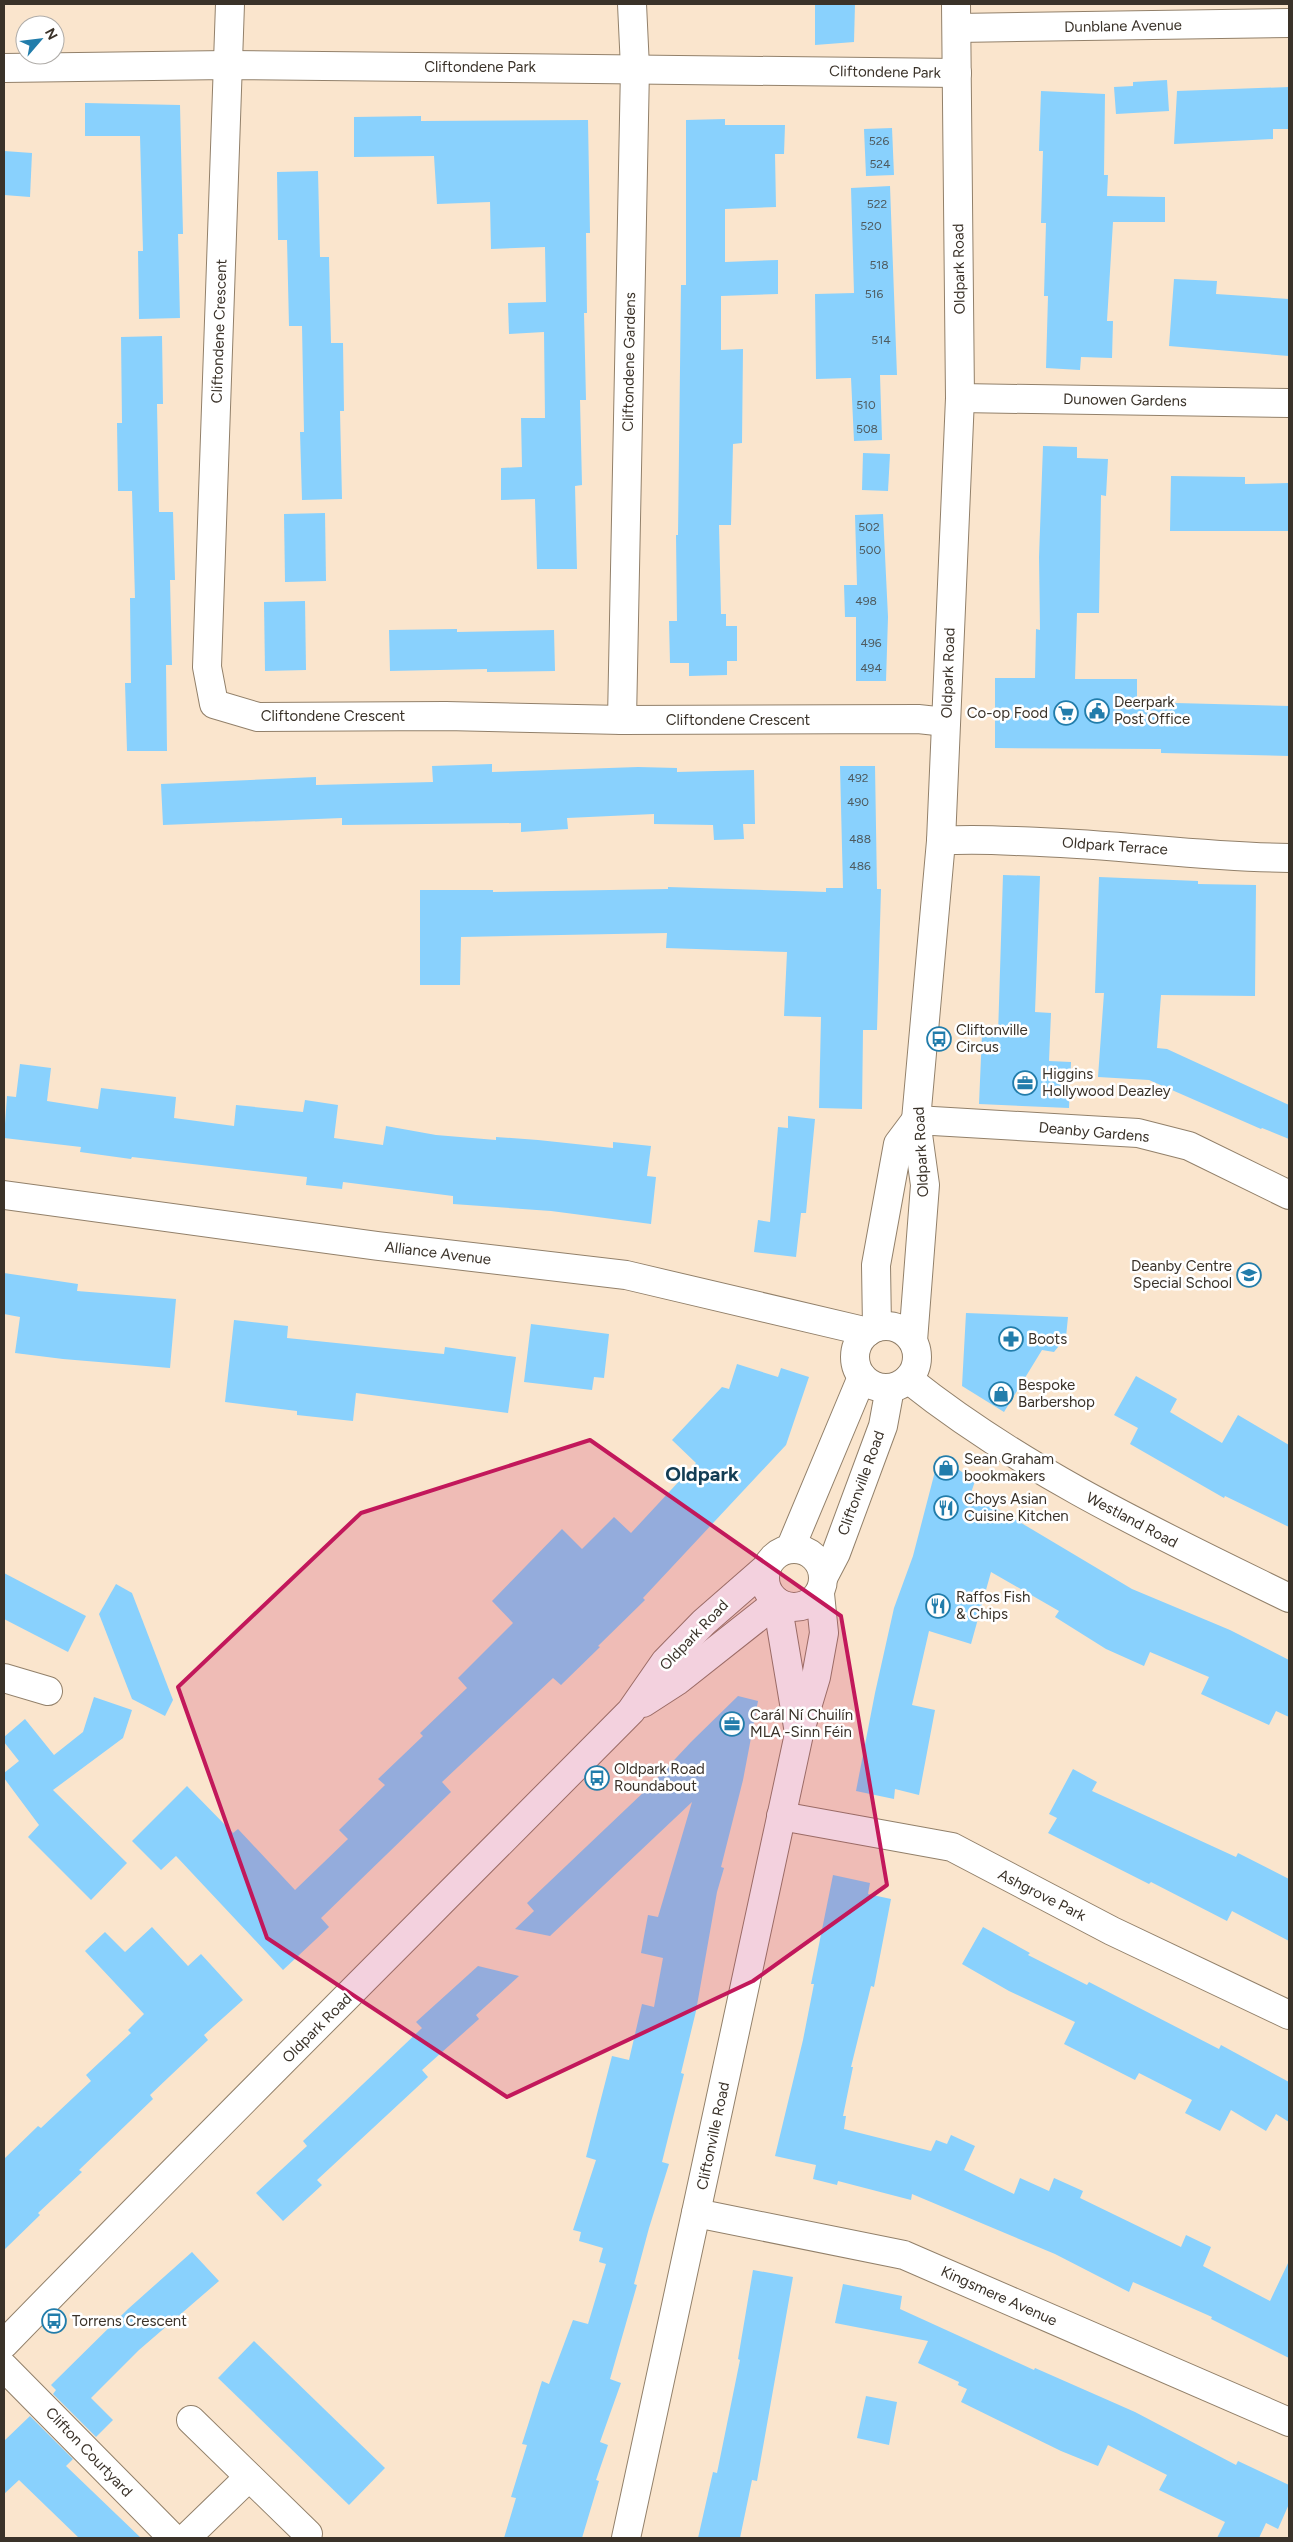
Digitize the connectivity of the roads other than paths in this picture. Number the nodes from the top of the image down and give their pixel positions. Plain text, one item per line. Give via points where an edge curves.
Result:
1 (230, 4) edge
2 (632, 4) edge
3 (957, 16) edge
4 (1289, 23) edge
5 (227, 65) junction
6 (4, 68) edge
7 (635, 68) junction
8 (957, 73) junction
9 (960, 398) junction
10 (1289, 403) edge
11 (622, 720) junction
12 (946, 722) junction
13 (941, 842) junction
14 (1289, 858) edge
15 (916, 1120) junction
16 (4, 1195) edge
17 (1289, 1195) edge
18 (872, 1329) junction
19 (913, 1341) junction
20 (862, 1377) junction
21 (899, 1383) junction
22 (790, 1549) junction
23 (767, 1567) junction
24 (822, 1585) junction
25 (1289, 1598) edge
26 (777, 1602) junction
27 (4, 1678) edge
28 (48, 1691) dead end
29 (631, 1711) junction
30 (799, 1734) junction
31 (781, 1816) junction
32 (1289, 2014) edge
33 (696, 2213) junction
34 (4, 2344) edge
35 (4, 2367) edge
36 (191, 2420) dead end
37 (1289, 2422) edge
38 (249, 2477) junction
39 (308, 2534) dead end
40 (173, 2538) edge
41 (186, 2538) edge
42 (626, 2538) edge

1 - 5 street, Cliftondene Crescent
2 - 7 street, Cliftondene Gardens
3 - 4 street, Dunblane Avenue
3 - 8 street, Oldpark Road
5 - 6 street, Cliftondene Park
5 - 7 street, Cliftondene Park
5 - 11 street, Cliftondene Crescent via 207,667 214,704 258,717 446,716
7 - 8 street, Cliftondene Park
7 - 11 street, Cliftondene Gardens
8 - 9 street, Oldpark Road
9 - 10 street, Dunowen Gardens
9 - 12 street, Oldpark Road
11 - 12 street, Cliftondene Crescent via 918,719
12 - 13 street, Oldpark Road
13 - 14 street, Oldpark Terrace via 1085,842 1256,858
13 - 15 street, Oldpark Road
15 - 17 street, Deanby Gardens via 1138,1133 1189,1146
15 - 18 street via 898,1144 876,1265
15 - 19 street, Oldpark Road via 925,1185
16 - 18 street, Alliance Avenue via 378,1246 626,1275
18 - 19 street via 896,1328 906,1332
18 - 20 street via 861,1339 855,1358
19 - 21 street via 917,1360
20 - 21 street via 879,1387
20 - 22 street
21 - 24 street, Cliftonville Road
21 - 25 street, Westland Road via 1047,1473 1190,1550
22 - 23 street via 772,1558
22 - 24 street via 809,1553 816,1559
23 - 26 street via 766,1586
23 - 29 street, Oldpark Road via 710,1616 666,1662
24 - 26 street via 805,1606 796,1608
24 - 30 street, Cliftonville Road via 824,1633 816,1677
26 - 29 street, Oldpark Road via 677,1681
26 - 30 street, Cliftonville Road
27 - 28 street
29 - 34 street, Oldpark Road
30 - 31 street, Cliftonville Road
31 - 32 street, Ashgrove Park via 952,1847 1112,1932
31 - 33 street, Cliftonville Road
33 - 37 street, Kingsmere Avenue via 904,2255
33 - 42 street, Cliftonville Road
35 - 40 street, Clifton Courtyard
36 - 38 street
38 - 39 street
38 - 41 street

